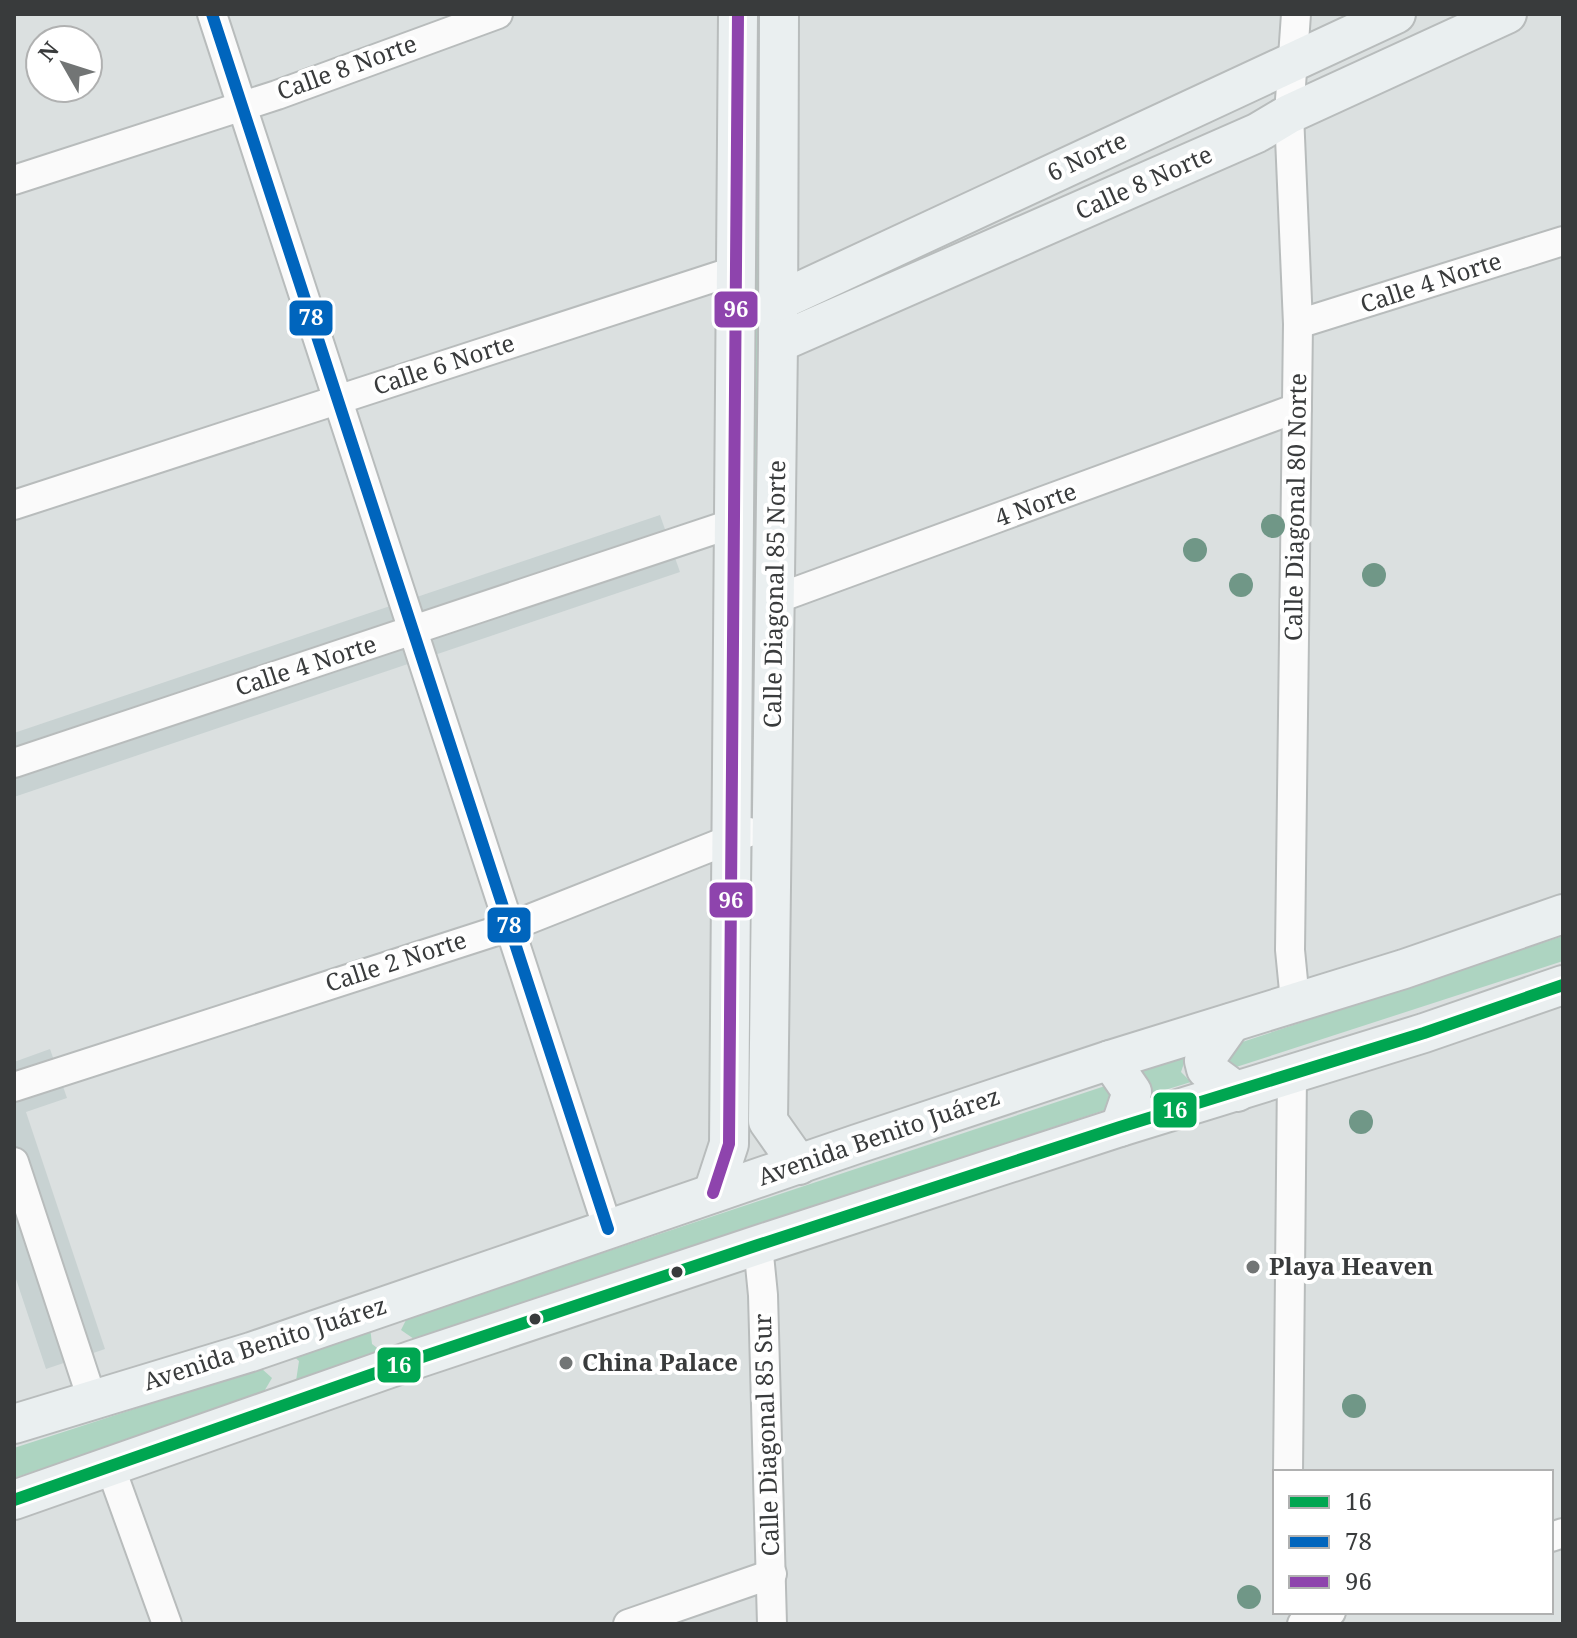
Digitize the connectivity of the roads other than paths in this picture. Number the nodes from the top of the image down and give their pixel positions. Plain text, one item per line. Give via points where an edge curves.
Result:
1 (212, 14) edge
2 (498, 14) edge
3 (738, 14) edge
4 (779, 14) edge
5 (1296, 14) edge
6 (1396, 14) edge
7 (1507, 14) edge
8 (1295, 61) junction
9 (242, 104) junction
10 (1289, 114) junction
11 (14, 180) edge
12 (1563, 241) edge
13 (737, 270) junction
14 (779, 301) junction
15 (1298, 324) junction
16 (778, 343) junction
17 (339, 399) junction
18 (1297, 408) junction
19 (14, 505) edge
20 (734, 523) junction
21 (773, 600) junction
22 (413, 629) junction
23 (14, 763) edge
24 (773, 824) junction
25 (730, 839) junction
26 (1563, 914) edge
27 (512, 926) junction
28 (1563, 985) edge
29 (1295, 1001) junction
30 (1231, 1023) junction
31 (1110, 1060) junction
32 (1292, 1074) junction
33 (14, 1087) edge
34 (1237, 1092) junction
35 (1120, 1127) junction
36 (14, 1162) edge
37 (799, 1165) junction
38 (713, 1193) junction
39 (608, 1229) junction
40 (758, 1245) junction
41 (404, 1299) junction
42 (251, 1352) junction
43 (413, 1360) junction
44 (92, 1399) junction
45 (265, 1411) junction
46 (14, 1424) edge
47 (110, 1466) junction
48 (1288, 1470) edge
49 (14, 1500) edge
50 (772, 1574) junction
51 (1326, 1614) edge
52 (167, 1624) edge
53 (628, 1624) edge
54 (772, 1624) edge
55 (1302, 1624) edge

1 - 9 street
2 - 9 street, Calle 8 Norte
3 - 13 main road, Calle Diagonal 85 Norte
4 - 14 main road, Calle Diagonal 85 Norte
5 - 8 street, Calle Diagonal 80 Norte
6 - 8 main road, 6 Norte
7 - 10 main road, Calle 8 Norte
8 - 10 street, Calle Diagonal 80 Norte
8 - 14 main road, 6 Norte
9 - 11 street, Calle 8 Norte
9 - 17 street
10 - 15 street, Calle Diagonal 80 Norte
10 - 16 main road, Calle 8 Norte via 1257,133
12 - 15 street, Calle 4 Norte
13 - 17 street, Calle 6 Norte
13 - 20 main road, Calle Diagonal 85 Norte
14 - 16 main road, Calle Diagonal 85 Norte
15 - 18 street, Calle Diagonal 80 Norte
16 - 21 main road, Calle Diagonal 85 Norte
17 - 19 street, Calle 6 Norte
17 - 22 street
18 - 21 street, 4 Norte
18 - 29 street, Calle Diagonal 80 Norte via 1290,950
20 - 22 street, Calle 4 Norte
20 - 25 main road, Calle Diagonal 85 Norte
21 - 24 main road, Calle Diagonal 85 Norte
22 - 23 street, Calle 4 Norte
22 - 27 street
24 - 25 street, Calle 2 Norte
24 - 37 main road, Calle Diagonal 85 Norte via 768,1121
25 - 27 street, Calle 2 Norte
25 - 38 main road, Calle Diagonal 85 Norte via 729,1144
26 - 29 main road, Avenida Benito Juárez
27 - 33 street, Calle 2 Norte
27 - 39 street
28 - 32 main road
29 - 30 main road, Avenida Benito Juárez
30 - 31 main road, Avenida Benito Juárez
30 - 34 main road via 1204,1061 1206,1069
31 - 35 main road via 1132,1092
31 - 37 main road, Avenida Benito Juárez
32 - 34 main road
32 - 48 street
34 - 35 main road
35 - 40 main road
36 - 44 street
37 - 38 main road, Avenida Benito Juárez
38 - 39 main road, Avenida Benito Juárez
39 - 41 main road, Avenida Benito Juárez
40 - 43 main road
40 - 50 street, Calle Diagonal 85 Sur
41 - 42 main road, Avenida Benito Juárez
41 - 43 main road via 387,1330 389,1339
42 - 44 main road, Avenida Benito Juárez
42 - 45 main road via 282,1369 286,1378
43 - 45 main road
44 - 46 main road, Avenida Benito Juárez
45 - 47 main road
47 - 49 main road
47 - 52 street
50 - 53 street
50 - 54 street, Calle Diagonal 85 Sur
51 - 55 street

